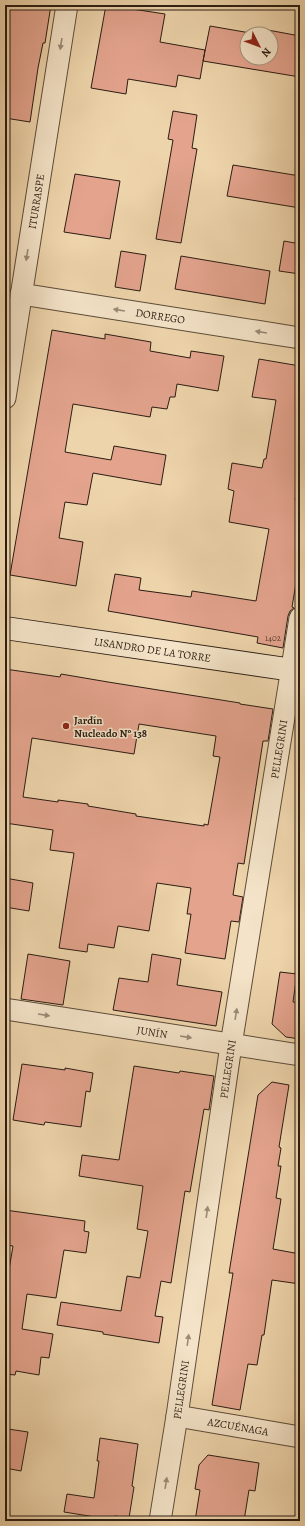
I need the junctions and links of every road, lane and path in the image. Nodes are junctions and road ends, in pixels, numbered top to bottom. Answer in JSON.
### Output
{"nodes":[{"id":1,"x":67,"y":5,"type":"edge"},
{"id":2,"x":21,"y":294,"type":"junction"},
{"id":3,"x":300,"y":338,"type":"edge"},
{"id":4,"x":5,"y":398,"type":"edge"},
{"id":5,"x":300,"y":618,"type":"edge"},
{"id":6,"x":5,"y":628,"type":"edge"},
{"id":7,"x":296,"y":671,"type":"edge"},
{"id":8,"x":5,"y":1009,"type":"edge"},
{"id":9,"x":231,"y":1044,"type":"junction"},
{"id":10,"x":300,"y":1056,"type":"edge"},
{"id":11,"x":177,"y":1416,"type":"junction"},
{"id":12,"x":300,"y":1437,"type":"edge"},
{"id":13,"x":160,"y":1521,"type":"edge"}],
"edges":[{"from":1,"to":2,"type":"street","name":"ITURRASPE","one_way":true},
{"from":3,"to":2,"type":"street","name":"DORREGO","one_way":true},
{"from":2,"to":4,"type":"street","name":"ITURRASPE"},
{"from":5,"to":7,"type":"street","name":"PELLEGRINI"},
{"from":6,"to":7,"type":"main road","name":"LISANDRO DE LA TORRE"},
{"from":9,"to":7,"type":"street","name":"PELLEGRINI","one_way":true},
{"from":8,"to":9,"type":"street","name":"JUNÍN","one_way":true},
{"from":9,"to":10,"type":"street","name":"JUNÍN"},
{"from":11,"to":9,"type":"street","name":"PELLEGRINI","one_way":true},
{"from":11,"to":12,"type":"street","name":"AZCUÉNAGA"},
{"from":13,"to":11,"type":"street","name":"PELLEGRINI","one_way":true}]}
